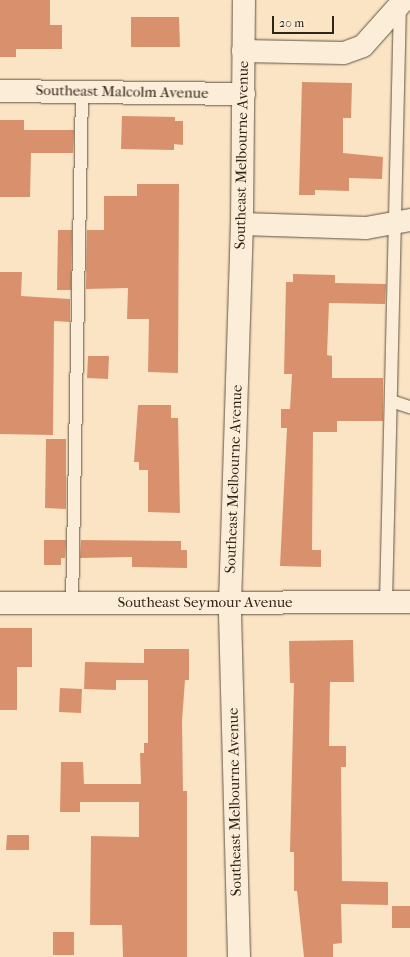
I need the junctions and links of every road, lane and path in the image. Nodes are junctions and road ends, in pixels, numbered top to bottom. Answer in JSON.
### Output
{"nodes":[{"id":1,"x":244,"y":0,"type":"edge"},
{"id":2,"x":401,"y":2,"type":"edge"},
{"id":3,"x":243,"y":51,"type":"junction"},
{"id":4,"x":0,"y":91,"type":"edge"},
{"id":5,"x":82,"y":93,"type":"junction"},
{"id":6,"x":244,"y":94,"type":"junction"},
{"id":7,"x":403,"y":222,"type":"edge"},
{"id":8,"x":242,"y":224,"type":"junction"},
{"id":9,"x":391,"y":401,"type":"junction"},
{"id":10,"x":410,"y":407,"type":"edge"},
{"id":11,"x":386,"y":602,"type":"junction"},
{"id":12,"x":410,"y":602,"type":"edge"},
{"id":13,"x":0,"y":603,"type":"edge"},
{"id":14,"x":72,"y":604,"type":"junction"},
{"id":15,"x":230,"y":604,"type":"junction"},
{"id":16,"x":239,"y":957,"type":"edge"}],
"edges":[{"from":1,"to":3,"type":"street","name":"Southeast Melbourne Avenue"},
{"from":2,"to":3,"type":"street"},
{"from":2,"to":7,"type":"lane"},
{"from":3,"to":6,"type":"street","name":"Southeast Melbourne Avenue"},
{"from":4,"to":5,"type":"street","name":"Southeast Malcolm Avenue"},
{"from":5,"to":6,"type":"street","name":"Southeast Malcolm Avenue"},
{"from":5,"to":14,"type":"lane"},
{"from":6,"to":8,"type":"street","name":"Southeast Melbourne Avenue"},
{"from":7,"to":8,"type":"street"},
{"from":7,"to":9,"type":"lane"},
{"from":8,"to":15,"type":"street","name":"Southeast Melbourne Avenue"},
{"from":9,"to":10,"type":"lane"},
{"from":9,"to":11,"type":"lane"},
{"from":11,"to":12,"type":"street","name":"Southeast Seymour Avenue"},
{"from":11,"to":15,"type":"street","name":"Southeast Seymour Avenue"},
{"from":13,"to":14,"type":"street","name":"Southeast Seymour Avenue"},
{"from":14,"to":15,"type":"street","name":"Southeast Seymour Avenue"},
{"from":15,"to":16,"type":"street","name":"Southeast Melbourne Avenue"}]}
